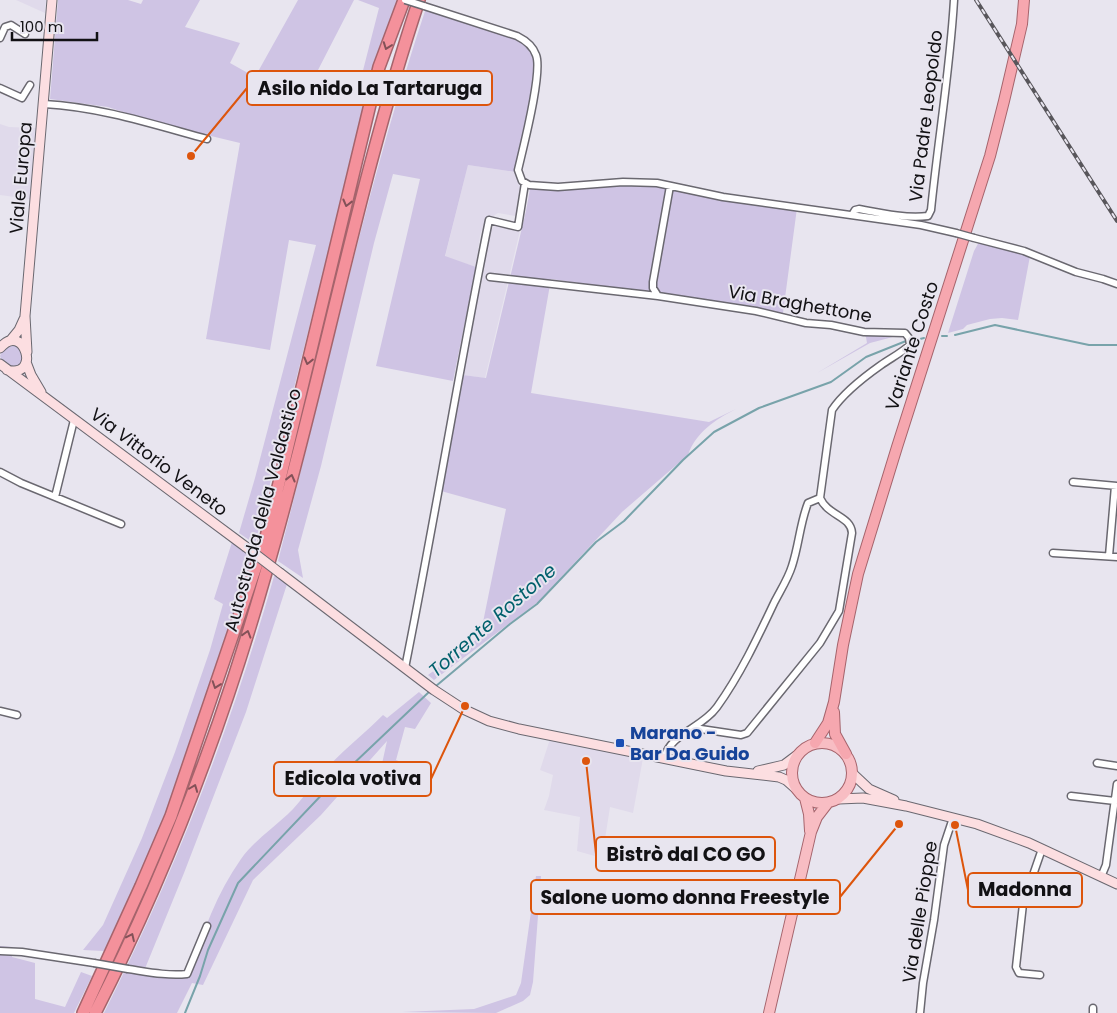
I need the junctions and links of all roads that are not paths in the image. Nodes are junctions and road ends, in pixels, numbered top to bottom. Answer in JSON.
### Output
{"nodes":[{"id":1,"x":52,"y":0,"type":"edge"},
{"id":2,"x":405,"y":0,"type":"edge"},
{"id":3,"x":954,"y":0,"type":"edge"},
{"id":4,"x":1024,"y":0,"type":"edge"},
{"id":5,"x":422,"y":3,"type":"edge"},
{"id":6,"x":25,"y":34,"type":"dead end"},
{"id":7,"x":0,"y":38,"type":"edge"},
{"id":8,"x":30,"y":85,"type":"dead end"},
{"id":9,"x":0,"y":88,"type":"edge"},
{"id":10,"x":44,"y":104,"type":"junction"},
{"id":11,"x":207,"y":139,"type":"dead end"},
{"id":12,"x":525,"y":183,"type":"junction"},
{"id":13,"x":670,"y":186,"type":"junction"},
{"id":14,"x":852,"y":215,"type":"junction"},
{"id":15,"x":490,"y":277,"type":"dead end"},
{"id":16,"x":1117,"y":284,"type":"edge"},
{"id":17,"x":658,"y":296,"type":"junction"},
{"id":18,"x":26,"y":316,"type":"junction"},
{"id":19,"x":10,"y":341,"type":"junction"},
{"id":20,"x":0,"y":348,"type":"edge"},
{"id":21,"x":27,"y":352,"type":"junction"},
{"id":22,"x":26,"y":362,"type":"junction"},
{"id":23,"x":3,"y":367,"type":"edge"},
{"id":24,"x":45,"y":398,"type":"junction"},
{"id":25,"x":74,"y":420,"type":"junction"},
{"id":26,"x":0,"y":472,"type":"edge"},
{"id":27,"x":1073,"y":482,"type":"dead end"},
{"id":28,"x":1116,"y":486,"type":"edge"},
{"id":29,"x":55,"y":497,"type":"junction"},
{"id":30,"x":820,"y":498,"type":"junction"},
{"id":31,"x":121,"y":524,"type":"dead end"},
{"id":32,"x":1053,"y":553,"type":"dead end"},
{"id":33,"x":1109,"y":556,"type":"junction"},
{"id":34,"x":1117,"y":557,"type":"edge"},
{"id":35,"x":405,"y":668,"type":"junction"},
{"id":36,"x":834,"y":702,"type":"junction"},
{"id":37,"x":0,"y":711,"type":"edge"},
{"id":38,"x":17,"y":715,"type":"dead end"},
{"id":39,"x":694,"y":728,"type":"junction"},
{"id":40,"x":815,"y":743,"type":"junction"},
{"id":41,"x":846,"y":754,"type":"junction"},
{"id":42,"x":796,"y":756,"type":"junction"},
{"id":43,"x":664,"y":758,"type":"junction"},
{"id":44,"x":1097,"y":763,"type":"dead end"},
{"id":45,"x":1117,"y":766,"type":"edge"},
{"id":46,"x":751,"y":772,"type":"junction"},
{"id":47,"x":853,"y":774,"type":"junction"},
{"id":48,"x":1117,"y":784,"type":"edge"},
{"id":49,"x":795,"y":788,"type":"junction"},
{"id":50,"x":1072,"y":796,"type":"dead end"},
{"id":51,"x":805,"y":798,"type":"junction"},
{"id":52,"x":838,"y":799,"type":"junction"},
{"id":53,"x":1115,"y":801,"type":"junction"},
{"id":54,"x":827,"y":804,"type":"junction"},
{"id":55,"x":906,"y":806,"type":"junction"},
{"id":56,"x":953,"y":818,"type":"junction"},
{"id":57,"x":811,"y":832,"type":"junction"},
{"id":58,"x":1042,"y":849,"type":"junction"},
{"id":59,"x":1101,"y":877,"type":"junction"},
{"id":60,"x":1117,"y":884,"type":"edge"},
{"id":61,"x":207,"y":926,"type":"dead end"},
{"id":62,"x":0,"y":951,"type":"edge"},
{"id":63,"x":1040,"y":975,"type":"dead end"},
{"id":64,"x":83,"y":1013,"type":"edge"},
{"id":65,"x":95,"y":1013,"type":"edge"},
{"id":66,"x":769,"y":1013,"type":"edge"},
{"id":67,"x":920,"y":1013,"type":"edge"}],
"edges":[{"from":1,"to":10,"type":"main road","name":"Viale Europa"},
{"from":2,"to":5,"type":"street","bridge":true},
{"from":2,"to":64,"type":"highway","name":"Autostrada della Valdastico","one_way":true},
{"from":3,"to":14,"type":"street","name":"Via Padre Leopoldo"},
{"from":4,"to":36,"type":"highway","name":"Variante Costo"},
{"from":5,"to":12,"type":"street"},
{"from":65,"to":5,"type":"highway","name":"Autostrada della Valdastico","one_way":true},
{"from":6,"to":7,"type":"street"},
{"from":8,"to":9,"type":"street"},
{"from":10,"to":11,"type":"street","name":"Viale Europa"},
{"from":10,"to":18,"type":"main road","name":"Viale Europa"},
{"from":12,"to":13,"type":"street","name":"Via Padre Leopoldo"},
{"from":12,"to":35,"type":"street"},
{"from":13,"to":14,"type":"street","name":"Via Padre Leopoldo"},
{"from":13,"to":17,"type":"street"},
{"from":14,"to":16,"type":"street","name":"Via Padre Leopoldo","bridge":true},
{"from":15,"to":17,"type":"street"},
{"from":17,"to":30,"type":"street","name":"Via Braghettone"},
{"from":18,"to":19,"type":"main road","name":"Viale Europa"},
{"from":18,"to":21,"type":"main road","name":"Viale Europa"},
{"from":19,"to":20,"type":"main road"},
{"from":19,"to":21,"type":"main road"},
{"from":21,"to":22,"type":"main road"},
{"from":22,"to":23,"type":"main road","name":"Via Vittorio Veneto"},
{"from":22,"to":24,"type":"main road","name":"Via Vittorio Veneto"},
{"from":23,"to":24,"type":"main road","name":"Via Vittorio Veneto"},
{"from":24,"to":25,"type":"main road","name":"Via Vittorio Veneto"},
{"from":25,"to":29,"type":"street"},
{"from":25,"to":35,"type":"main road","name":"Via Vittorio Veneto","bridge":true},
{"from":26,"to":29,"type":"street"},
{"from":27,"to":28,"type":"street"},
{"from":28,"to":33,"type":"street"},
{"from":29,"to":31,"type":"street"},
{"from":30,"to":39,"type":"street"},
{"from":30,"to":39,"type":"street"},
{"from":32,"to":33,"type":"street"},
{"from":33,"to":34,"type":"street"},
{"from":35,"to":43,"type":"main road","name":"Via Vittorio Veneto"},
{"from":36,"to":40,"type":"highway"},
{"from":36,"to":41,"type":"highway"},
{"from":37,"to":38,"type":"street"},
{"from":39,"to":43,"type":"street"},
{"from":40,"to":41,"type":"main road"},
{"from":40,"to":42,"type":"main road"},
{"from":41,"to":47,"type":"main road"},
{"from":42,"to":46,"type":"main road"},
{"from":42,"to":49,"type":"main road"},
{"from":43,"to":46,"type":"main road","name":"Via Vittorio Veneto"},
{"from":44,"to":45,"type":"street"},
{"from":46,"to":49,"type":"main road"},
{"from":47,"to":52,"type":"main road"},
{"from":47,"to":55,"type":"main road"},
{"from":48,"to":53,"type":"street"},
{"from":49,"to":51,"type":"main road"},
{"from":50,"to":53,"type":"street"},
{"from":51,"to":54,"type":"main road"},
{"from":51,"to":57,"type":"main road"},
{"from":52,"to":54,"type":"main road"},
{"from":52,"to":55,"type":"main road"},
{"from":53,"to":59,"type":"street"},
{"from":54,"to":57,"type":"main road"},
{"from":55,"to":56,"type":"main road"},
{"from":56,"to":58,"type":"main road"},
{"from":56,"to":67,"type":"street","name":"Via delle Pioppe"},
{"from":57,"to":66,"type":"main road"},
{"from":58,"to":59,"type":"main road"},
{"from":58,"to":63,"type":"street"},
{"from":59,"to":60,"type":"main road"},
{"from":61,"to":62,"type":"street","bridge":true}]}
